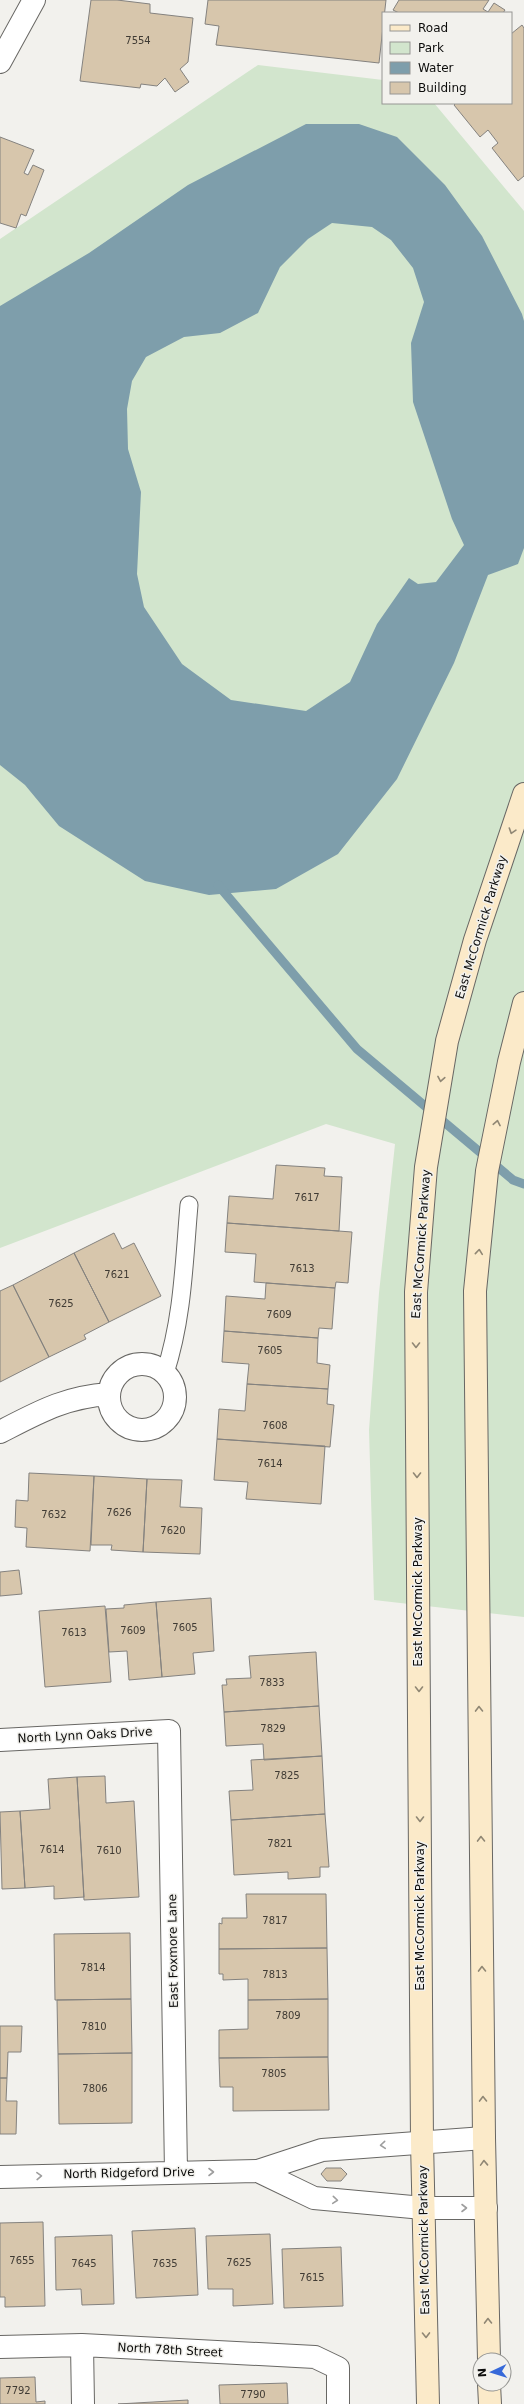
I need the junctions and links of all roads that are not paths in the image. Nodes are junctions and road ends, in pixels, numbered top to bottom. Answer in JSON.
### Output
{"nodes":[{"id":1,"x":34,"y":0,"type":"edge"},
{"id":2,"x":0,"y":62,"type":"edge"},
{"id":3,"x":524,"y":794,"type":"edge"},
{"id":4,"x":524,"y":1003,"type":"edge"},
{"id":5,"x":189,"y":1205,"type":"dead end"},
{"id":6,"x":165,"y":1373,"type":"junction"},
{"id":7,"x":109,"y":1394,"type":"junction"},
{"id":8,"x":0,"y":1432,"type":"edge"},
{"id":9,"x":169,"y":1731,"type":"joint"},
{"id":10,"x":0,"y":1740,"type":"edge"},
{"id":11,"x":484,"y":2138,"type":"junction"},
{"id":12,"x":422,"y":2142,"type":"junction"},
{"id":13,"x":258,"y":2171,"type":"junction"},
{"id":14,"x":176,"y":2172,"type":"junction"},
{"id":15,"x":0,"y":2176,"type":"edge"},
{"id":16,"x":424,"y":2208,"type":"junction"},
{"id":17,"x":486,"y":2208,"type":"junction"},
{"id":18,"x":82,"y":2345,"type":"junction"},
{"id":19,"x":0,"y":2347,"type":"edge"},
{"id":20,"x":489,"y":2352,"type":"edge"},
{"id":21,"x":489,"y":2392,"type":"edge"},
{"id":22,"x":83,"y":2404,"type":"edge"},
{"id":23,"x":338,"y":2404,"type":"edge"},
{"id":24,"x":428,"y":2404,"type":"edge"},
{"id":25,"x":490,"y":2404,"type":"edge"}],
"edges":[{"from":1,"to":2,"type":"street"},
{"from":3,"to":12,"type":"main road","name":"East McCormick Parkway","one_way":true},
{"from":11,"to":4,"type":"main road","one_way":true},
{"from":5,"to":6,"type":"lane"},
{"from":6,"to":7,"type":"street"},
{"from":6,"to":7,"type":"street"},
{"from":7,"to":8,"type":"street"},
{"from":9,"to":10,"type":"street","name":"North Lynn Oaks Drive"},
{"from":9,"to":14,"type":"street","name":"East Foxmore Lane"},
{"from":11,"to":12,"type":"street","name":"North Ridgeford Drive"},
{"from":17,"to":11,"type":"main road","one_way":true},
{"from":12,"to":13,"type":"street","name":"North Ridgeford Drive","one_way":true},
{"from":12,"to":16,"type":"main road","name":"East McCormick Parkway"},
{"from":14,"to":13,"type":"street","name":"North Ridgeford Drive","one_way":true},
{"from":13,"to":16,"type":"street","name":"North Ridgeford Drive","one_way":true},
{"from":15,"to":14,"type":"street","name":"North Ridgeford Drive","one_way":true},
{"from":16,"to":17,"type":"street","name":"North Ridgeford Drive","one_way":true},
{"from":16,"to":24,"type":"main road","name":"East McCormick Parkway","one_way":true},
{"from":20,"to":17,"type":"main road","one_way":true},
{"from":18,"to":19,"type":"street","name":"North 78th Street"},
{"from":18,"to":22,"type":"street"},
{"from":18,"to":23,"type":"street","name":"North 78th Street"},
{"from":21,"to":25,"type":"main road"}]}
